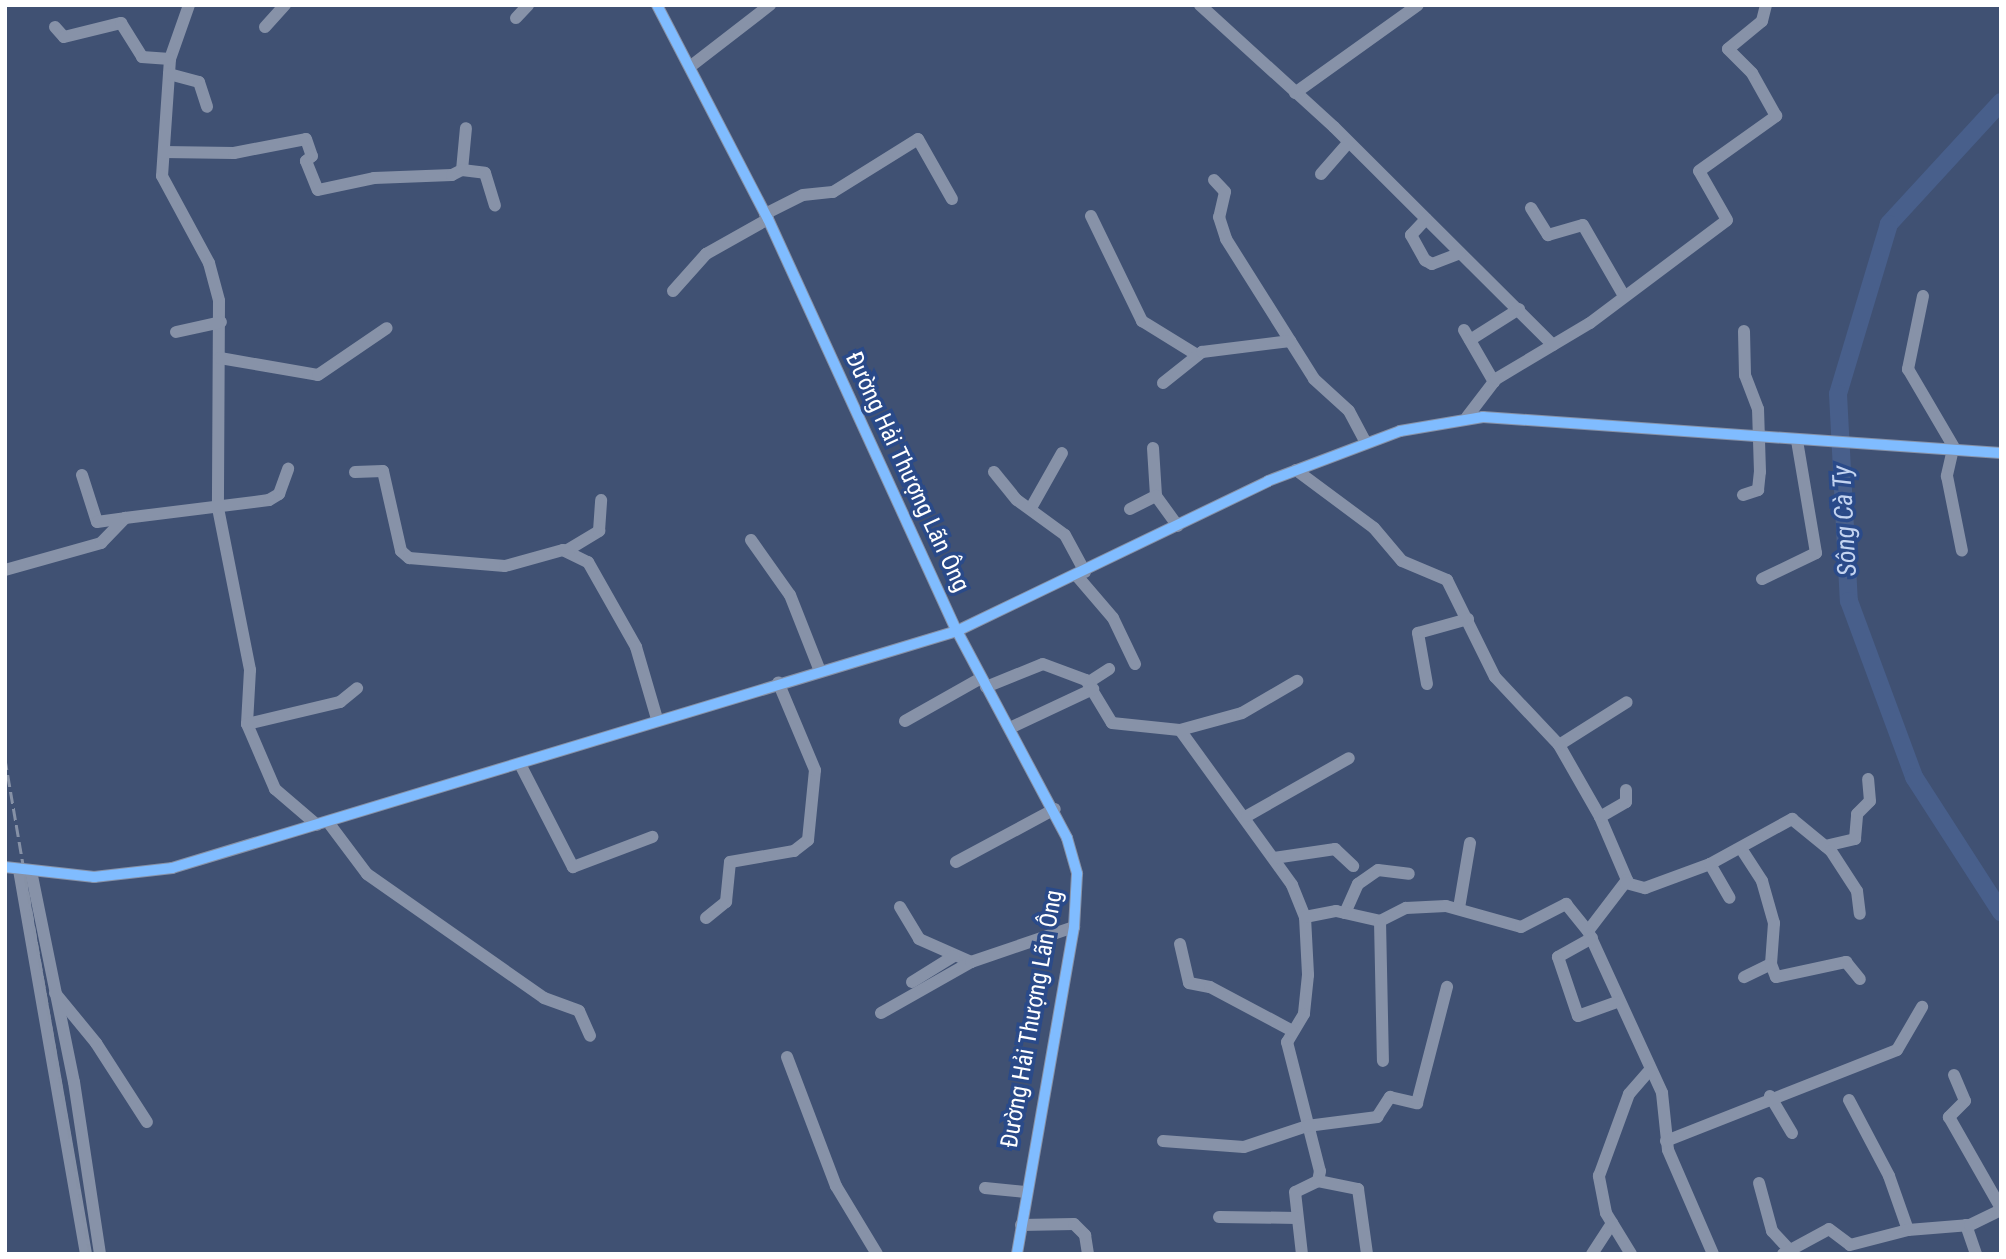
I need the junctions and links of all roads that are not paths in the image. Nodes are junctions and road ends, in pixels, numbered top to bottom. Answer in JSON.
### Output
{"nodes":[{"id":1,"x":190,"y":5,"type":"edge"},
{"id":2,"x":285,"y":5,"type":"edge"},
{"id":3,"x":528,"y":5,"type":"edge"},
{"id":4,"x":657,"y":5,"type":"edge"},
{"id":5,"x":770,"y":5,"type":"edge"},
{"id":6,"x":1200,"y":5,"type":"edge"},
{"id":7,"x":1766,"y":5,"type":"edge"},
{"id":8,"x":1413,"y":8,"type":"edge"},
{"id":9,"x":516,"y":18,"type":"dead end"},
{"id":10,"x":55,"y":27,"type":"dead end"},
{"id":11,"x":265,"y":27,"type":"dead end"},
{"id":12,"x":170,"y":60,"type":"junction"},
{"id":13,"x":691,"y":66,"type":"junction"},
{"id":14,"x":169,"y":74,"type":"junction"},
{"id":15,"x":1295,"y":93,"type":"junction"},
{"id":16,"x":207,"y":107,"type":"dead end"},
{"id":17,"x":466,"y":128,"type":"dead end"},
{"id":18,"x":1347,"y":144,"type":"junction"},
{"id":19,"x":164,"y":152,"type":"junction"},
{"id":20,"x":462,"y":170,"type":"junction"},
{"id":21,"x":1321,"y":173,"type":"dead end"},
{"id":22,"x":1214,"y":180,"type":"dead end"},
{"id":23,"x":952,"y":198,"type":"dead end"},
{"id":24,"x":495,"y":205,"type":"dead end"},
{"id":25,"x":1531,"y":208,"type":"dead end"},
{"id":26,"x":1091,"y":216,"type":"dead end"},
{"id":27,"x":766,"y":217,"type":"junction"},
{"id":28,"x":1426,"y":219,"type":"junction"},
{"id":29,"x":1460,"y":253,"type":"junction"},
{"id":30,"x":673,"y":291,"type":"dead end"},
{"id":31,"x":1624,"y":296,"type":"junction"},
{"id":32,"x":1923,"y":296,"type":"dead end"},
{"id":33,"x":1518,"y":309,"type":"junction"},
{"id":34,"x":221,"y":322,"type":"junction"},
{"id":35,"x":387,"y":327,"type":"dead end"},
{"id":36,"x":1744,"y":331,"type":"dead end"},
{"id":37,"x":176,"y":332,"type":"dead end"},
{"id":38,"x":1290,"y":341,"type":"junction"},
{"id":39,"x":1553,"y":345,"type":"junction"},
{"id":40,"x":1197,"y":355,"type":"junction"},
{"id":41,"x":220,"y":358,"type":"junction"},
{"id":42,"x":1494,"y":382,"type":"junction"},
{"id":43,"x":1163,"y":383,"type":"dead end"},
{"id":44,"x":1467,"y":417,"type":"junction"},
{"id":45,"x":1760,"y":438,"type":"junction"},
{"id":46,"x":1801,"y":441,"type":"junction"},
{"id":47,"x":1366,"y":443,"type":"junction"},
{"id":48,"x":1153,"y":448,"type":"dead end"},
{"id":49,"x":1954,"y":449,"type":"junction"},
{"id":50,"x":1062,"y":453,"type":"dead end"},
{"id":51,"x":2001,"y":453,"type":"edge"},
{"id":52,"x":288,"y":469,"type":"dead end"},
{"id":53,"x":1296,"y":470,"type":"junction"},
{"id":54,"x":355,"y":472,"type":"dead end"},
{"id":55,"x":995,"y":472,"type":"dead end"},
{"id":56,"x":82,"y":475,"type":"dead end"},
{"id":57,"x":1742,"y":495,"type":"dead end"},
{"id":58,"x":1156,"y":496,"type":"junction"},
{"id":59,"x":601,"y":500,"type":"dead end"},
{"id":60,"x":218,"y":508,"type":"junction"},
{"id":61,"x":1031,"y":508,"type":"junction"},
{"id":62,"x":1130,"y":509,"type":"dead end"},
{"id":63,"x":125,"y":518,"type":"junction"},
{"id":64,"x":1178,"y":526,"type":"junction"},
{"id":65,"x":751,"y":540,"type":"dead end"},
{"id":66,"x":566,"y":551,"type":"junction"},
{"id":67,"x":1962,"y":551,"type":"dead end"},
{"id":68,"x":5,"y":570,"type":"edge"},
{"id":69,"x":1081,"y":574,"type":"junction"},
{"id":70,"x":1762,"y":579,"type":"dead end"},
{"id":71,"x":1468,"y":619,"type":"junction"},
{"id":72,"x":957,"y":631,"type":"junction"},
{"id":73,"x":1135,"y":664,"type":"dead end"},
{"id":74,"x":1109,"y":669,"type":"dead end"},
{"id":75,"x":820,"y":671,"type":"junction"},
{"id":76,"x":1297,"y":681,"type":"dead end"},
{"id":77,"x":778,"y":682,"type":"junction"},
{"id":78,"x":984,"y":682,"type":"junction"},
{"id":79,"x":1427,"y":684,"type":"dead end"},
{"id":80,"x":1091,"y":686,"type":"junction"},
{"id":81,"x":357,"y":688,"type":"dead end"},
{"id":82,"x":1627,"y":702,"type":"dead end"},
{"id":83,"x":657,"y":719,"type":"junction"},
{"id":84,"x":905,"y":721,"type":"dead end"},
{"id":85,"x":247,"y":724,"type":"junction"},
{"id":86,"x":1010,"y":728,"type":"junction"},
{"id":87,"x":1181,"y":730,"type":"junction"},
{"id":88,"x":1559,"y":745,"type":"junction"},
{"id":89,"x":1349,"y":758,"type":"dead end"},
{"id":90,"x":520,"y":764,"type":"junction"},
{"id":91,"x":1868,"y":779,"type":"dead end"},
{"id":92,"x":1626,"y":790,"type":"dead end"},
{"id":93,"x":1055,"y":809,"type":"junction"},
{"id":94,"x":1247,"y":816,"type":"junction"},
{"id":95,"x":1600,"y":817,"type":"junction"},
{"id":96,"x":323,"y":823,"type":"junction"},
{"id":97,"x":652,"y":837,"type":"dead end"},
{"id":98,"x":1471,"y":843,"type":"dead end"},
{"id":99,"x":1825,"y":846,"type":"junction"},
{"id":100,"x":1742,"y":850,"type":"junction"},
{"id":101,"x":1274,"y":858,"type":"junction"},
{"id":102,"x":956,"y":863,"type":"dead end"},
{"id":103,"x":1710,"y":864,"type":"junction"},
{"id":104,"x":1353,"y":866,"type":"dead end"},
{"id":105,"x":5,"y":867,"type":"edge"},
{"id":106,"x":25,"y":871,"type":"junction"},
{"id":107,"x":1409,"y":874,"type":"dead end"},
{"id":108,"x":1626,"y":883,"type":"junction"},
{"id":109,"x":1730,"y":898,"type":"dead end"},
{"id":110,"x":900,"y":907,"type":"dead end"},
{"id":111,"x":1460,"y":908,"type":"junction"},
{"id":112,"x":1345,"y":913,"type":"junction"},
{"id":113,"x":1860,"y":914,"type":"dead end"},
{"id":114,"x":1305,"y":917,"type":"junction"},
{"id":115,"x":706,"y":918,"type":"dead end"},
{"id":116,"x":1380,"y":921,"type":"junction"},
{"id":117,"x":1074,"y":927,"type":"junction"},
{"id":118,"x":1590,"y":934,"type":"junction"},
{"id":119,"x":1180,"y":944,"type":"dead end"},
{"id":120,"x":954,"y":956,"type":"junction"},
{"id":121,"x":971,"y":962,"type":"junction"},
{"id":122,"x":1771,"y":964,"type":"junction"},
{"id":123,"x":1744,"y":977,"type":"dead end"},
{"id":124,"x":1860,"y":979,"type":"dead end"},
{"id":125,"x":912,"y":982,"type":"dead end"},
{"id":126,"x":1447,"y":987,"type":"dead end"},
{"id":127,"x":52,"y":990,"type":"junction"},
{"id":128,"x":1617,"y":1002,"type":"junction"},
{"id":129,"x":1922,"y":1007,"type":"dead end"},
{"id":130,"x":881,"y":1013,"type":"dead end"},
{"id":131,"x":1291,"y":1030,"type":"junction"},
{"id":132,"x":590,"y":1036,"type":"dead end"},
{"id":133,"x":787,"y":1057,"type":"dead end"},
{"id":134,"x":1383,"y":1060,"type":"dead end"},
{"id":135,"x":1651,"y":1069,"type":"junction"},
{"id":136,"x":1954,"y":1075,"type":"dead end"},
{"id":137,"x":1770,"y":1096,"type":"junction"},
{"id":138,"x":1849,"y":1100,"type":"dead end"},
{"id":139,"x":147,"y":1122,"type":"dead end"},
{"id":140,"x":1307,"y":1126,"type":"junction"},
{"id":141,"x":1792,"y":1133,"type":"dead end"},
{"id":142,"x":1163,"y":1141,"type":"dead end"},
{"id":143,"x":1666,"y":1141,"type":"junction"},
{"id":144,"x":1318,"y":1181,"type":"junction"},
{"id":145,"x":1759,"y":1183,"type":"dead end"},
{"id":146,"x":985,"y":1188,"type":"dead end"},
{"id":147,"x":1025,"y":1192,"type":"junction"},
{"id":148,"x":2001,"y":1209,"type":"edge"},
{"id":149,"x":1219,"y":1217,"type":"dead end"},
{"id":150,"x":1297,"y":1218,"type":"junction"},
{"id":151,"x":1612,"y":1223,"type":"junction"},
{"id":152,"x":1021,"y":1225,"type":"junction"},
{"id":153,"x":1966,"y":1225,"type":"junction"},
{"id":154,"x":1908,"y":1230,"type":"junction"},
{"id":155,"x":1847,"y":1249,"type":"edge"},
{"id":156,"x":1786,"y":1251,"type":"edge"},
{"id":157,"x":86,"y":1254,"type":"edge"},
{"id":158,"x":100,"y":1254,"type":"edge"},
{"id":159,"x":877,"y":1254,"type":"edge"},
{"id":160,"x":1017,"y":1254,"type":"edge"},
{"id":161,"x":1088,"y":1254,"type":"edge"},
{"id":162,"x":1301,"y":1254,"type":"edge"},
{"id":163,"x":1367,"y":1254,"type":"edge"},
{"id":164,"x":1592,"y":1254,"type":"edge"},
{"id":165,"x":1631,"y":1254,"type":"edge"},
{"id":166,"x":1713,"y":1254,"type":"edge"},
{"id":167,"x":1976,"y":1254,"type":"edge"}],
"edges":[{"from":1,"to":12,"type":"street"},
{"from":2,"to":11,"type":"street"},
{"from":3,"to":9,"type":"street"},
{"from":4,"to":13,"type":"street","name":"Đường Hải Thượng Lãn Ông"},
{"from":5,"to":13,"type":"street"},
{"from":6,"to":15,"type":"street"},
{"from":7,"to":31,"type":"street"},
{"from":8,"to":15,"type":"street"},
{"from":10,"to":12,"type":"street"},
{"from":12,"to":14,"type":"street"},
{"from":13,"to":27,"type":"street","name":"Đường Hải Thượng Lãn Ông"},
{"from":14,"to":16,"type":"street"},
{"from":14,"to":19,"type":"street"},
{"from":15,"to":18,"type":"street"},
{"from":17,"to":20,"type":"street"},
{"from":18,"to":21,"type":"street"},
{"from":18,"to":28,"type":"street"},
{"from":19,"to":20,"type":"street"},
{"from":19,"to":34,"type":"street"},
{"from":20,"to":24,"type":"street"},
{"from":22,"to":38,"type":"street"},
{"from":23,"to":27,"type":"street"},
{"from":25,"to":31,"type":"street"},
{"from":26,"to":40,"type":"street"},
{"from":27,"to":30,"type":"street"},
{"from":27,"to":72,"type":"street","name":"Đường Hải Thượng Lãn Ông"},
{"from":28,"to":29,"type":"street"},
{"from":28,"to":29,"type":"street"},
{"from":29,"to":33,"type":"street"},
{"from":31,"to":39,"type":"street"},
{"from":32,"to":49,"type":"street"},
{"from":33,"to":39,"type":"street"},
{"from":33,"to":42,"type":"street"},
{"from":34,"to":37,"type":"street"},
{"from":34,"to":41,"type":"street"},
{"from":35,"to":41,"type":"street"},
{"from":36,"to":45,"type":"street"},
{"from":38,"to":40,"type":"street"},
{"from":38,"to":47,"type":"street"},
{"from":39,"to":42,"type":"street"},
{"from":40,"to":43,"type":"street"},
{"from":41,"to":60,"type":"street"},
{"from":42,"to":44,"type":"street"},
{"from":44,"to":45,"type":"street"},
{"from":44,"to":47,"type":"street"},
{"from":45,"to":46,"type":"street"},
{"from":45,"to":57,"type":"street"},
{"from":46,"to":49,"type":"street"},
{"from":46,"to":70,"type":"street"},
{"from":47,"to":53,"type":"street"},
{"from":48,"to":58,"type":"street"},
{"from":49,"to":51,"type":"street"},
{"from":49,"to":67,"type":"street"},
{"from":50,"to":61,"type":"street"},
{"from":52,"to":60,"type":"street"},
{"from":53,"to":64,"type":"street"},
{"from":53,"to":71,"type":"street"},
{"from":54,"to":66,"type":"street"},
{"from":55,"to":61,"type":"street"},
{"from":56,"to":63,"type":"street"},
{"from":58,"to":62,"type":"street"},
{"from":58,"to":64,"type":"street"},
{"from":59,"to":66,"type":"street"},
{"from":60,"to":63,"type":"street"},
{"from":60,"to":85,"type":"street"},
{"from":61,"to":69,"type":"street"},
{"from":63,"to":68,"type":"street"},
{"from":64,"to":69,"type":"street"},
{"from":65,"to":75,"type":"street"},
{"from":66,"to":83,"type":"street"},
{"from":69,"to":72,"type":"street"},
{"from":69,"to":73,"type":"street"},
{"from":71,"to":79,"type":"street"},
{"from":71,"to":88,"type":"street"},
{"from":72,"to":75,"type":"street"},
{"from":72,"to":78,"type":"street","name":"Đường Hải Thượng Lãn Ông"},
{"from":74,"to":80,"type":"street"},
{"from":75,"to":77,"type":"street"},
{"from":76,"to":87,"type":"street"},
{"from":77,"to":83,"type":"street"},
{"from":77,"to":115,"type":"street"},
{"from":78,"to":80,"type":"street"},
{"from":78,"to":84,"type":"street"},
{"from":78,"to":86,"type":"street","name":"Đường Hải Thượng Lãn Ông"},
{"from":80,"to":86,"type":"street"},
{"from":80,"to":87,"type":"street"},
{"from":81,"to":85,"type":"street"},
{"from":82,"to":88,"type":"street"},
{"from":83,"to":90,"type":"street"},
{"from":85,"to":96,"type":"street"},
{"from":86,"to":93,"type":"street","name":"Đường Hải Thượng Lãn Ông"},
{"from":87,"to":94,"type":"street"},
{"from":88,"to":95,"type":"street"},
{"from":89,"to":94,"type":"street"},
{"from":90,"to":96,"type":"street"},
{"from":90,"to":97,"type":"street"},
{"from":91,"to":99,"type":"street"},
{"from":92,"to":95,"type":"street"},
{"from":93,"to":102,"type":"street"},
{"from":93,"to":117,"type":"street","name":"Đường Hải Thượng Lãn Ông"},
{"from":94,"to":101,"type":"street"},
{"from":95,"to":108,"type":"street"},
{"from":96,"to":106,"type":"street"},
{"from":96,"to":132,"type":"street"},
{"from":98,"to":111,"type":"street"},
{"from":99,"to":100,"type":"street"},
{"from":99,"to":113,"type":"street"},
{"from":100,"to":103,"type":"street"},
{"from":100,"to":122,"type":"street"},
{"from":101,"to":104,"type":"street"},
{"from":101,"to":114,"type":"street"},
{"from":103,"to":108,"type":"street"},
{"from":103,"to":109,"type":"street"},
{"from":105,"to":106,"type":"street"},
{"from":106,"to":127,"type":"street"},
{"from":106,"to":157,"type":"street"},
{"from":107,"to":112,"type":"street"},
{"from":108,"to":118,"type":"street"},
{"from":110,"to":120,"type":"street"},
{"from":111,"to":116,"type":"street"},
{"from":111,"to":118,"type":"street"},
{"from":112,"to":114,"type":"street"},
{"from":112,"to":116,"type":"street"},
{"from":114,"to":131,"type":"street"},
{"from":116,"to":134,"type":"street"},
{"from":117,"to":121,"type":"street"},
{"from":117,"to":147,"type":"street","name":"Đường Hải Thượng Lãn Ông"},
{"from":118,"to":128,"type":"street"},
{"from":118,"to":128,"type":"street"},
{"from":119,"to":131,"type":"street"},
{"from":120,"to":121,"type":"street"},
{"from":120,"to":125,"type":"street"},
{"from":121,"to":130,"type":"street"},
{"from":122,"to":123,"type":"street"},
{"from":122,"to":124,"type":"street"},
{"from":126,"to":140,"type":"street"},
{"from":127,"to":139,"type":"street"},
{"from":127,"to":158,"type":"street"},
{"from":128,"to":135,"type":"street"},
{"from":129,"to":137,"type":"street"},
{"from":131,"to":140,"type":"street"},
{"from":133,"to":159,"type":"street"},
{"from":135,"to":143,"type":"street"},
{"from":135,"to":151,"type":"street"},
{"from":136,"to":148,"type":"street"},
{"from":137,"to":141,"type":"street"},
{"from":137,"to":143,"type":"street"},
{"from":138,"to":154,"type":"street"},
{"from":140,"to":142,"type":"street"},
{"from":140,"to":144,"type":"street"},
{"from":143,"to":166,"type":"street"},
{"from":144,"to":150,"type":"street"},
{"from":144,"to":163,"type":"street"},
{"from":145,"to":156,"type":"street"},
{"from":146,"to":147,"type":"street"},
{"from":147,"to":152,"type":"street","name":"Đường Hải Thượng Lãn Ông"},
{"from":148,"to":153,"type":"street"},
{"from":149,"to":150,"type":"street"},
{"from":150,"to":162,"type":"street"},
{"from":151,"to":164,"type":"street"},
{"from":151,"to":165,"type":"street"},
{"from":152,"to":160,"type":"street","name":"Đường Hải Thượng Lãn Ông"},
{"from":152,"to":161,"type":"street"},
{"from":153,"to":154,"type":"street"},
{"from":153,"to":167,"type":"street"},
{"from":154,"to":155,"type":"street"},
{"from":155,"to":156,"type":"street"}]}
